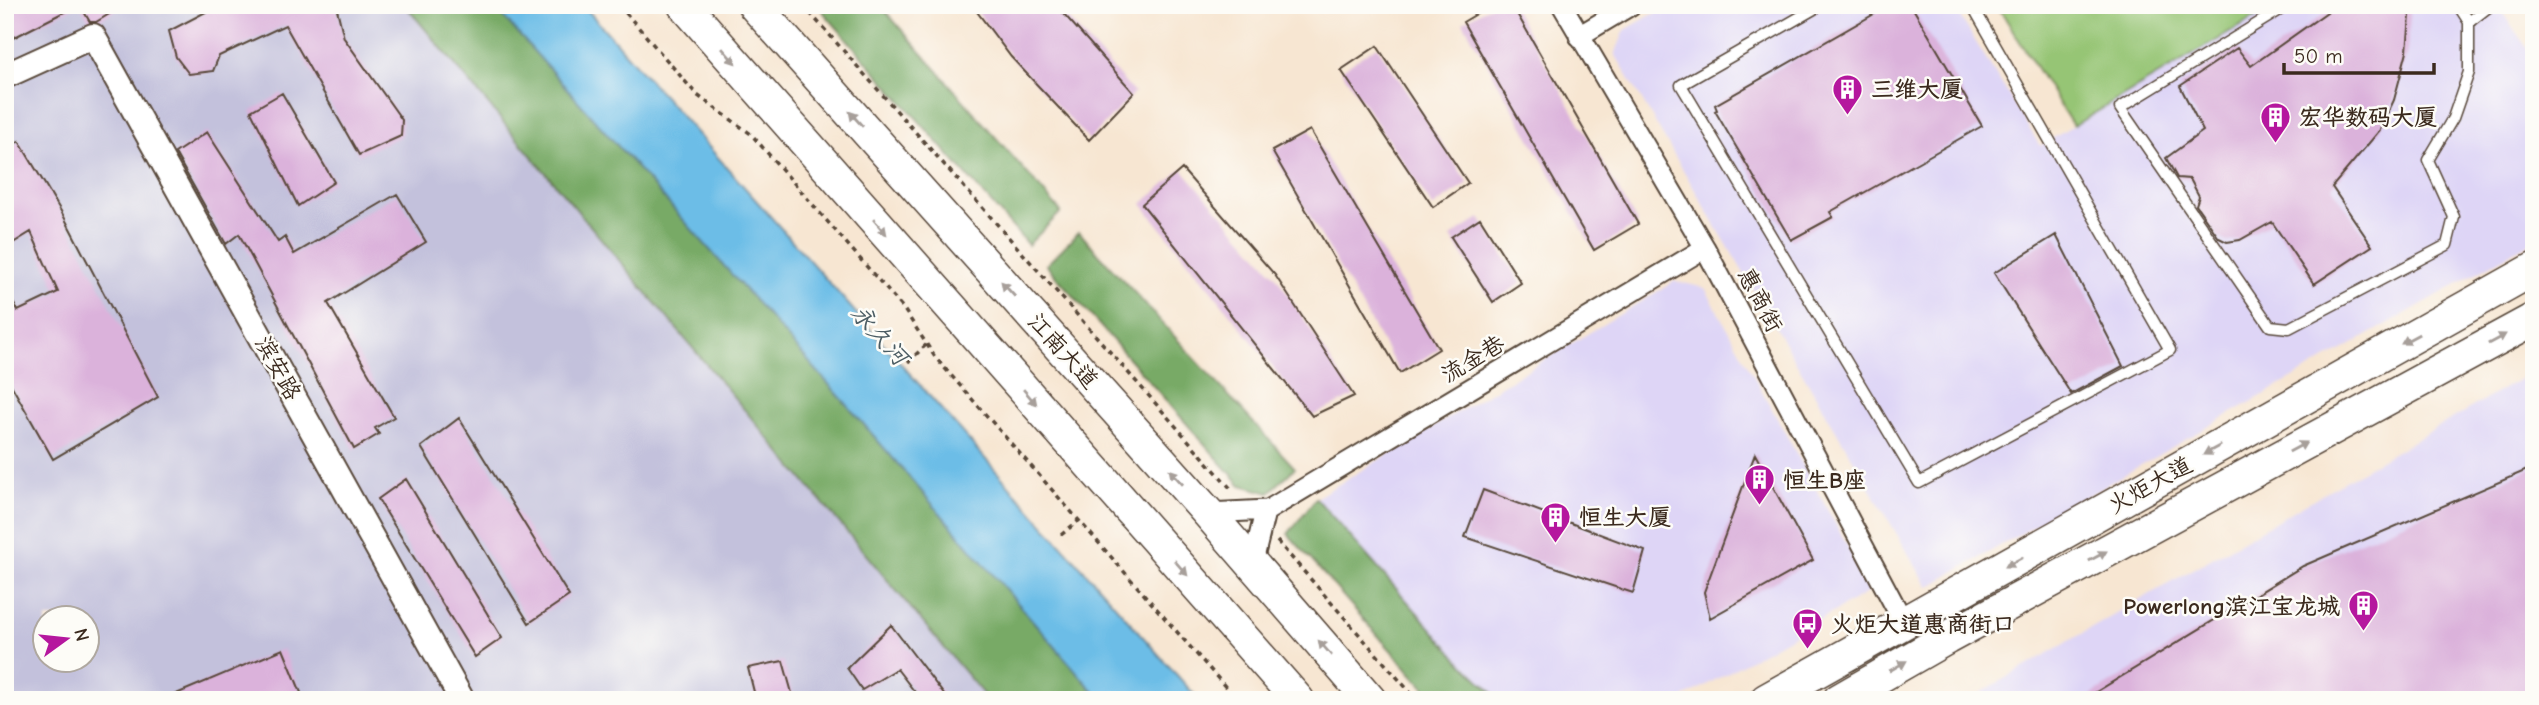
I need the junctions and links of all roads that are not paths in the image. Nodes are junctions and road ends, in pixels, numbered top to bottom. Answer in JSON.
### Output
{"nodes":[{"id":1,"x":684,"y":5,"type":"edge"},
{"id":2,"x":754,"y":5,"type":"edge"},
{"id":3,"x":1562,"y":5,"type":"edge"},
{"id":4,"x":1631,"y":5,"type":"edge"},
{"id":5,"x":1821,"y":5,"type":"edge"},
{"id":6,"x":1972,"y":5,"type":"edge"},
{"id":7,"x":2288,"y":5,"type":"edge"},
{"id":8,"x":2458,"y":5,"type":"edge"},
{"id":9,"x":2491,"y":5,"type":"edge"},
{"id":10,"x":2469,"y":22,"type":"junction"},
{"id":11,"x":1579,"y":36,"type":"junction"},
{"id":12,"x":5,"y":76,"type":"edge"},
{"id":13,"x":1705,"y":248,"type":"junction"},
{"id":14,"x":2534,"y":269,"type":"edge"},
{"id":15,"x":2534,"y":319,"type":"edge"},
{"id":16,"x":1208,"y":513,"type":"junction"},
{"id":17,"x":1260,"y":516,"type":"junction"},
{"id":18,"x":1252,"y":566,"type":"junction"},
{"id":19,"x":1905,"y":623,"type":"junction"},
{"id":20,"x":462,"y":700,"type":"edge"},
{"id":21,"x":1298,"y":700,"type":"edge"},
{"id":22,"x":1370,"y":700,"type":"edge"},
{"id":23,"x":1766,"y":700,"type":"edge"},
{"id":24,"x":1839,"y":700,"type":"edge"}],
"edges":[{"from":1,"to":21,"type":"main road","one_way":true},
{"from":16,"to":2,"type":"main road","name":"江南大道","one_way":true},
{"from":3,"to":11,"type":"street","name":"惠商街"},
{"from":4,"to":11,"type":"street"},
{"from":5,"to":6,"type":"lane"},
{"from":7,"to":10,"type":"lane"},
{"from":8,"to":10,"type":"lane"},
{"from":9,"to":10,"type":"lane"},
{"from":11,"to":13,"type":"street","name":"惠商街"},
{"from":12,"to":20,"type":"street","name":"滨安路"},
{"from":13,"to":17,"type":"street","name":"流金巷"},
{"from":13,"to":19,"type":"street","name":"惠商街"},
{"from":14,"to":19,"type":"main road","name":"火炬大道","one_way":true},
{"from":24,"to":15,"type":"main road","name":"火炬大道","one_way":true},
{"from":16,"to":17,"type":"street","name":"流金巷"},
{"from":16,"to":18,"type":"main road","name":"江南大道"},
{"from":17,"to":18,"type":"street"},
{"from":22,"to":18,"type":"main road","name":"江南大道","one_way":true},
{"from":19,"to":23,"type":"main road","name":"火炬大道"}]}
